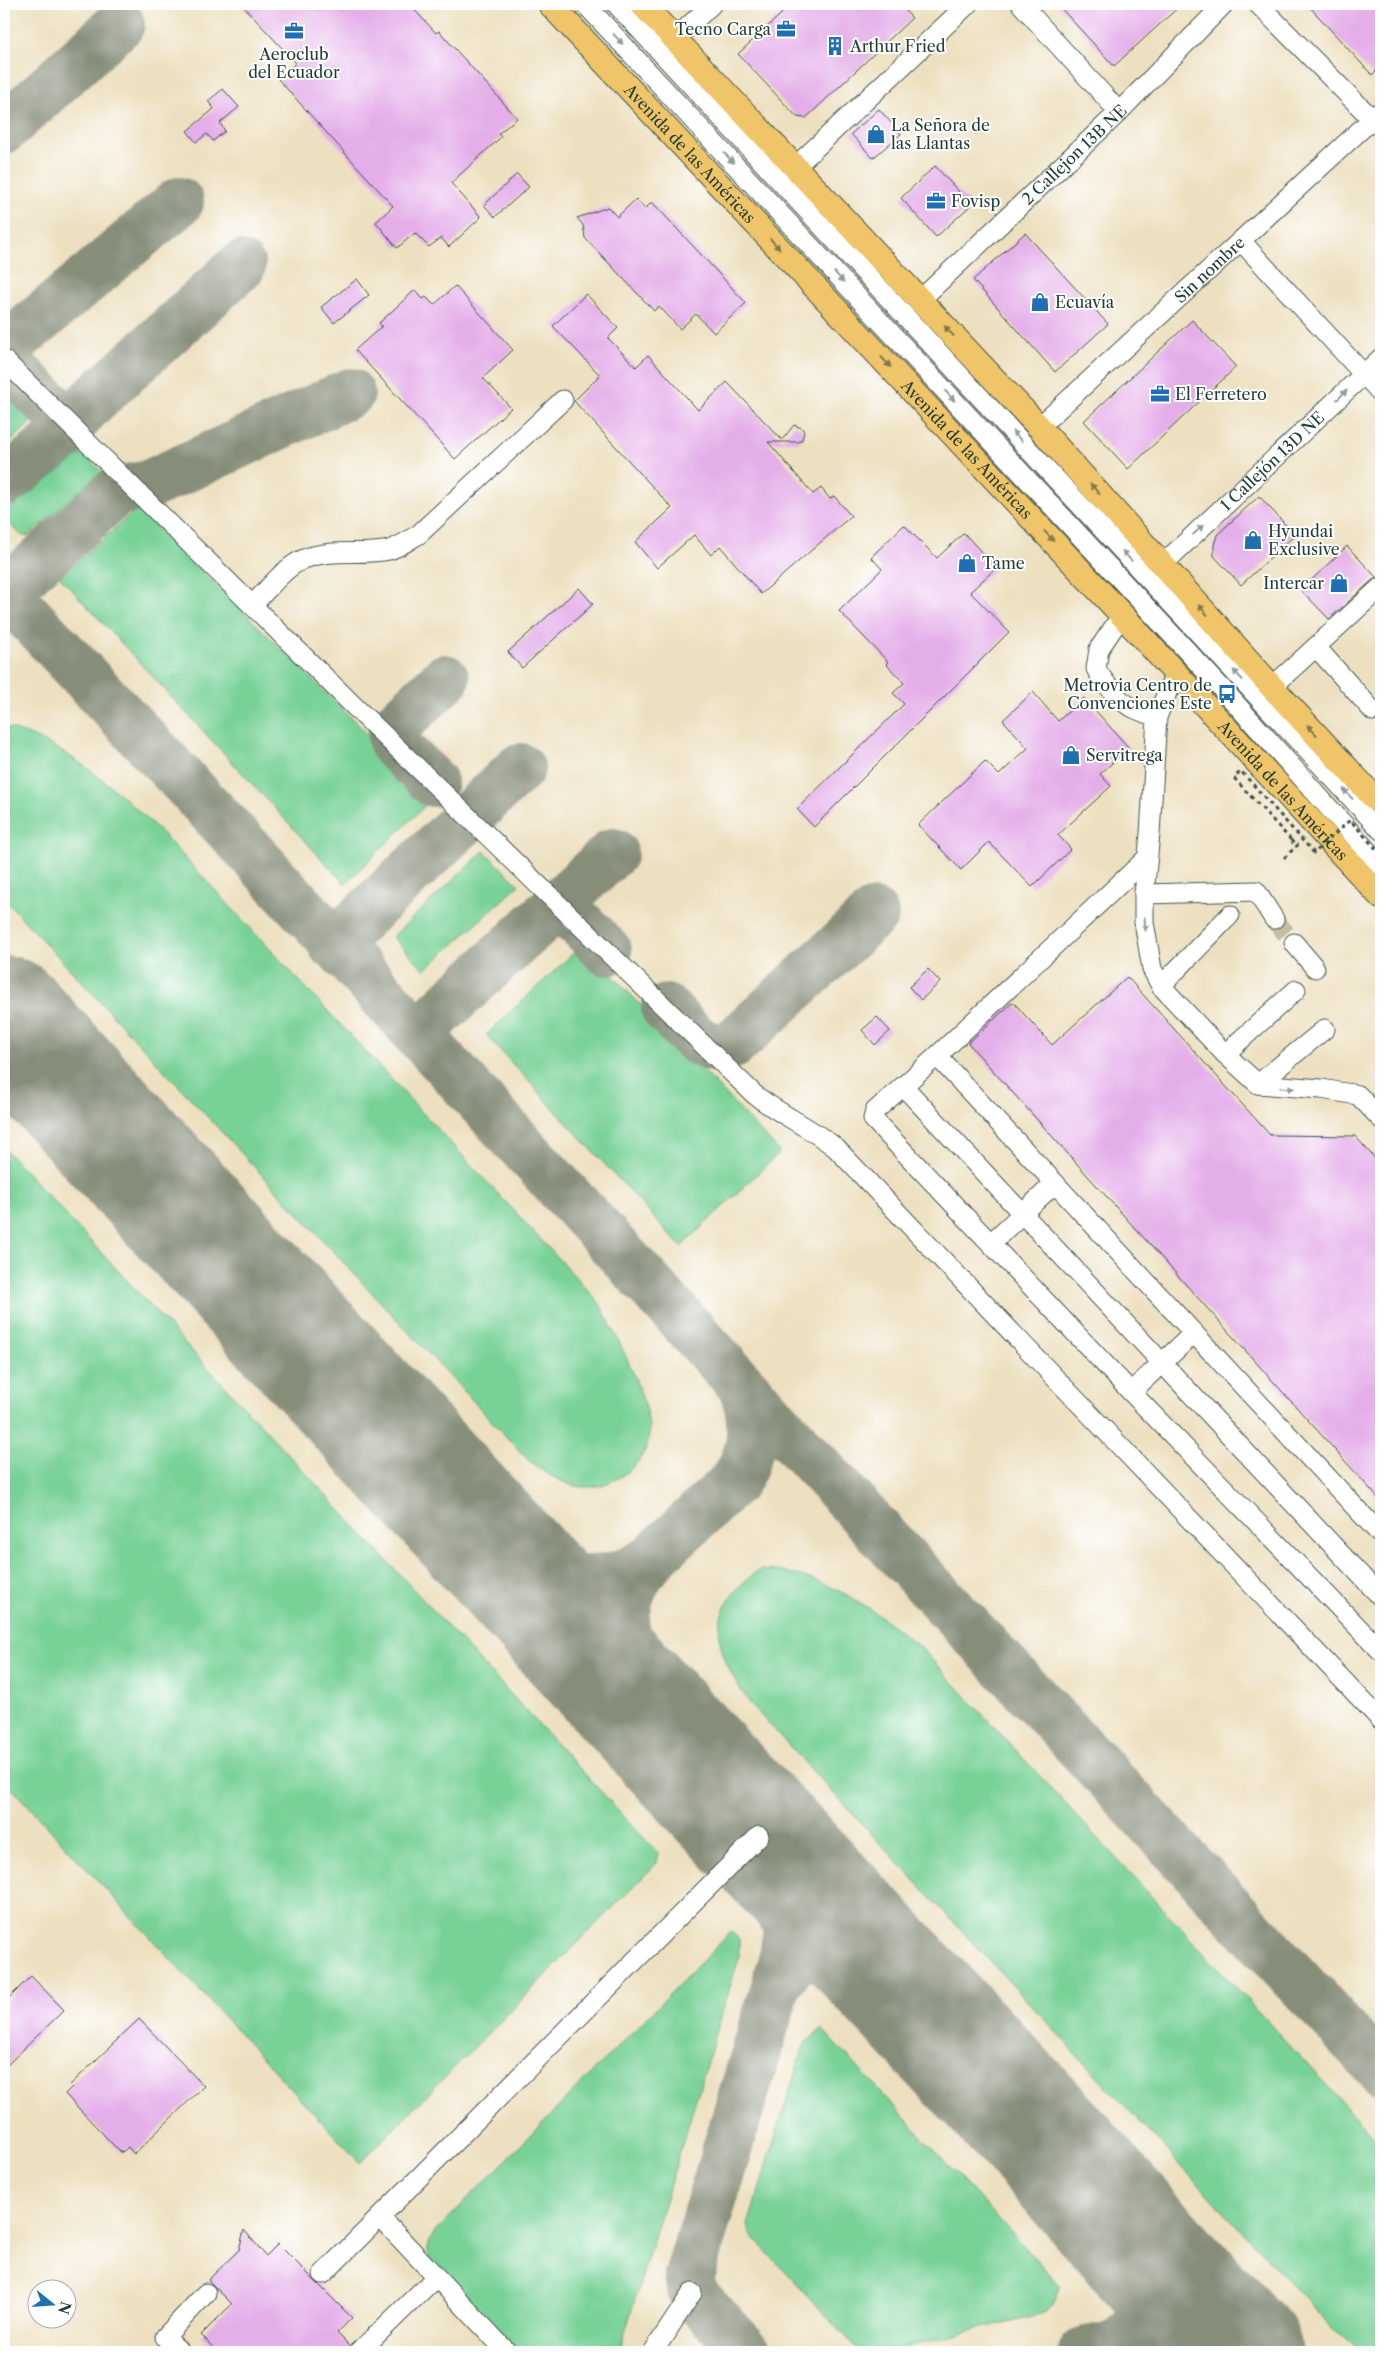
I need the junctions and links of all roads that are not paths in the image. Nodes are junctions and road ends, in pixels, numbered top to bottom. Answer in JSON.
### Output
{"nodes":[{"id":1,"x":550,"y":4,"type":"edge"},
{"id":2,"x":585,"y":4,"type":"edge"},
{"id":3,"x":616,"y":4,"type":"edge"},
{"id":4,"x":642,"y":4,"type":"edge"},
{"id":5,"x":712,"y":4,"type":"edge"},
{"id":6,"x":968,"y":4,"type":"edge"},
{"id":7,"x":1021,"y":4,"type":"edge"},
{"id":8,"x":1224,"y":4,"type":"edge"},
{"id":9,"x":1258,"y":4,"type":"edge"},
{"id":10,"x":675,"y":39,"type":"junction"},
{"id":11,"x":1119,"y":112,"type":"junction"},
{"id":12,"x":1378,"y":120,"type":"edge"},
{"id":13,"x":795,"y":167,"type":"junction"},
{"id":14,"x":1241,"y":241,"type":"junction"},
{"id":15,"x":920,"y":300,"type":"junction"},
{"id":16,"x":1381,"y":358,"type":"edge"},
{"id":17,"x":4,"y":360,"type":"edge"},
{"id":18,"x":1364,"y":374,"type":"junction"},
{"id":19,"x":1381,"y":393,"type":"edge"},
{"id":20,"x":563,"y":400,"type":"dead end"},
{"id":21,"x":1039,"y":427,"type":"junction"},
{"id":22,"x":1162,"y":564,"type":"junction"},
{"id":23,"x":1381,"y":587,"type":"edge"},
{"id":24,"x":252,"y":605,"type":"junction"},
{"id":25,"x":1122,"y":615,"type":"junction"},
{"id":26,"x":1316,"y":647,"type":"junction"},
{"id":27,"x":1175,"y":673,"type":"junction"},
{"id":28,"x":1272,"y":687,"type":"junction"},
{"id":29,"x":1373,"y":711,"type":"dead end"},
{"id":30,"x":1156,"y":718,"type":"junction"},
{"id":31,"x":1381,"y":805,"type":"edge"},
{"id":32,"x":1381,"y":830,"type":"edge"},
{"id":33,"x":1147,"y":858,"type":"junction"},
{"id":34,"x":1381,"y":866,"type":"edge"},
{"id":35,"x":1144,"y":894,"type":"junction"},
{"id":36,"x":1381,"y":897,"type":"edge"},
{"id":37,"x":1230,"y":915,"type":"dead end"},
{"id":38,"x":1274,"y":919,"type":"tunnel mouth"},
{"id":39,"x":1294,"y":944,"type":"tunnel mouth"},
{"id":40,"x":1316,"y":968,"type":"dead end"},
{"id":41,"x":1162,"y":986,"type":"junction"},
{"id":42,"x":1296,"y":990,"type":"dead end"},
{"id":43,"x":1325,"y":1029,"type":"dead end"},
{"id":44,"x":1225,"y":1054,"type":"junction"},
{"id":45,"x":937,"y":1056,"type":"junction"},
{"id":46,"x":1258,"y":1084,"type":"junction"},
{"id":47,"x":904,"y":1086,"type":"junction"},
{"id":48,"x":1381,"y":1119,"type":"edge"},
{"id":49,"x":1054,"y":1183,"type":"junction"},
{"id":50,"x":1022,"y":1213,"type":"junction"},
{"id":51,"x":990,"y":1244,"type":"junction"},
{"id":52,"x":1194,"y":1333,"type":"junction"},
{"id":53,"x":1162,"y":1362,"type":"junction"},
{"id":54,"x":1131,"y":1392,"type":"junction"},
{"id":55,"x":1381,"y":1535,"type":"edge"},
{"id":56,"x":1381,"y":1596,"type":"edge"},
{"id":57,"x":1381,"y":1651,"type":"edge"},
{"id":58,"x":1381,"y":1720,"type":"edge"},
{"id":59,"x":760,"y":1836,"type":"dead end"},
{"id":60,"x":380,"y":2217,"type":"junction"},
{"id":61,"x":323,"y":2274,"type":"dead end"},
{"id":62,"x":436,"y":2277,"type":"junction"},
{"id":63,"x":206,"y":2293,"type":"dead end"},
{"id":64,"x":692,"y":2293,"type":"dead end"},
{"id":65,"x":180,"y":2352,"type":"edge"},
{"id":66,"x":359,"y":2352,"type":"edge"},
{"id":67,"x":507,"y":2352,"type":"edge"},
{"id":68,"x":653,"y":2352,"type":"edge"}],
"edges":[{"from":1,"to":25,"type":"main road","name":"Avenida de las Américas","one_way":true},
{"from":2,"to":34,"type":"street","name":"Avenida de las Américas","one_way":true},
{"from":32,"to":3,"type":"street","one_way":true},
{"from":4,"to":10,"type":"main road"},
{"from":5,"to":10,"type":"street"},
{"from":6,"to":13,"type":"street"},
{"from":7,"to":11,"type":"street"},
{"from":8,"to":11,"type":"street","name":"2 Callejon 13B NE"},
{"from":9,"to":12,"type":"street"},
{"from":10,"to":13,"type":"main road"},
{"from":11,"to":15,"type":"street","name":"2 Callejon 13B NE"},
{"from":12,"to":14,"type":"street","name":"Sin nombre"},
{"from":13,"to":15,"type":"main road"},
{"from":14,"to":18,"type":"street"},
{"from":14,"to":21,"type":"street","name":"Sin nombre"},
{"from":21,"to":15,"type":"main road","one_way":true},
{"from":16,"to":18,"type":"street","name":"1 Callejón 13D NE"},
{"from":17,"to":24,"type":"street"},
{"from":18,"to":19,"type":"street"},
{"from":22,"to":18,"type":"street","name":"1 Callejón 13D NE","one_way":true},
{"from":20,"to":24,"type":"street"},
{"from":22,"to":21,"type":"main road","one_way":true},
{"from":28,"to":22,"type":"main road","one_way":true},
{"from":23,"to":26,"type":"street"},
{"from":24,"to":58,"type":"street"},
{"from":25,"to":27,"type":"main road","name":"Avenida de las Américas"},
{"from":25,"to":30,"type":"street"},
{"from":26,"to":28,"type":"street"},
{"from":26,"to":29,"type":"street"},
{"from":27,"to":30,"type":"street"},
{"from":27,"to":36,"type":"main road","name":"Avenida de las Américas"},
{"from":31,"to":28,"type":"main road","one_way":true},
{"from":30,"to":33,"type":"street"},
{"from":33,"to":35,"type":"street"},
{"from":33,"to":45,"type":"street"},
{"from":35,"to":38,"type":"street"},
{"from":35,"to":41,"type":"street","one_way":true},
{"from":37,"to":41,"type":"street"},
{"from":39,"to":40,"type":"street"},
{"from":41,"to":44,"type":"street"},
{"from":42,"to":44,"type":"street"},
{"from":43,"to":46,"type":"street"},
{"from":44,"to":46,"type":"street"},
{"from":45,"to":47,"type":"street"},
{"from":45,"to":49,"type":"street"},
{"from":46,"to":48,"type":"street","one_way":true},
{"from":47,"to":50,"type":"street"},
{"from":47,"to":51,"type":"street"},
{"from":49,"to":50,"type":"street"},
{"from":49,"to":52,"type":"street"},
{"from":50,"to":51,"type":"street"},
{"from":50,"to":53,"type":"street"},
{"from":51,"to":54,"type":"street"},
{"from":52,"to":53,"type":"street"},
{"from":52,"to":55,"type":"street"},
{"from":53,"to":54,"type":"street"},
{"from":53,"to":56,"type":"street"},
{"from":54,"to":57,"type":"street"},
{"from":59,"to":60,"type":"street"},
{"from":60,"to":61,"type":"street"},
{"from":60,"to":62,"type":"street"},
{"from":62,"to":66,"type":"street"},
{"from":62,"to":67,"type":"street"},
{"from":63,"to":65,"type":"street"},
{"from":64,"to":68,"type":"street"}]}
